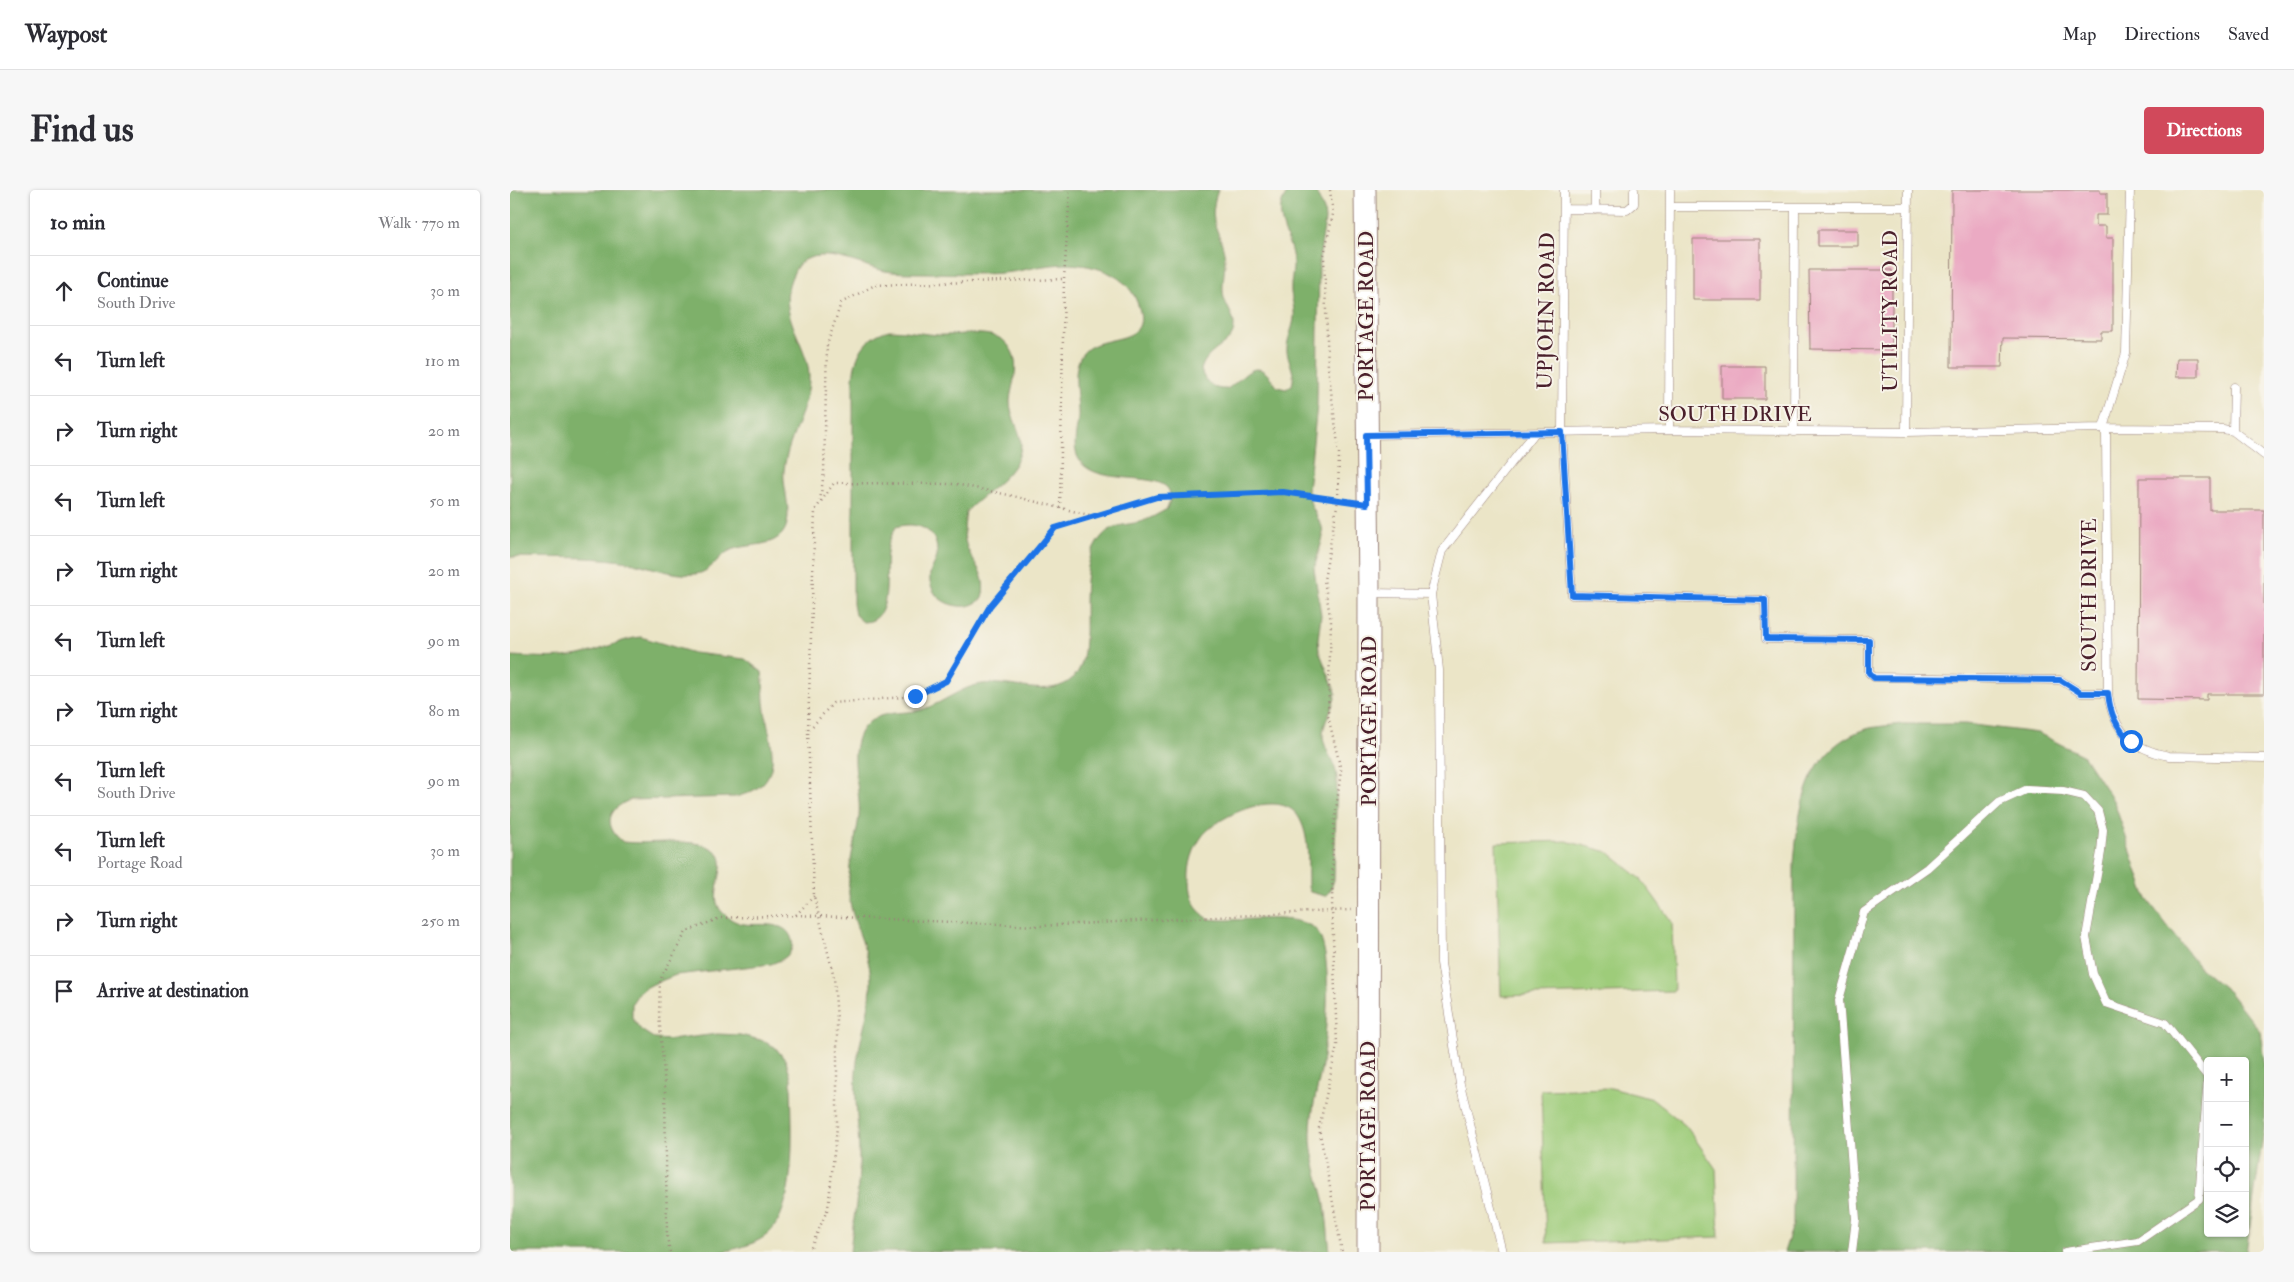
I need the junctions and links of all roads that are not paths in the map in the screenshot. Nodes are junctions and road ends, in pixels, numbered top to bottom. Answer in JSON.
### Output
{"nodes":[{"id":1,"x":1365,"y":190,"type":"edge"},
{"id":2,"x":1564,"y":190,"type":"edge"},
{"id":3,"x":1595,"y":190,"type":"edge"},
{"id":4,"x":1634,"y":190,"type":"edge"},
{"id":5,"x":1670,"y":190,"type":"edge"},
{"id":6,"x":1908,"y":190,"type":"edge"},
{"id":7,"x":2130,"y":190,"type":"edge"},
{"id":8,"x":1670,"y":207,"type":"junction"},
{"id":9,"x":1795,"y":207,"type":"junction"},
{"id":10,"x":1908,"y":207,"type":"junction"},
{"id":11,"x":1564,"y":209,"type":"junction"},
{"id":12,"x":1595,"y":210,"type":"junction"},
{"id":13,"x":2234,"y":387,"type":"dead end"},
{"id":14,"x":2103,"y":428,"type":"junction"},
{"id":15,"x":1669,"y":430,"type":"junction"},
{"id":16,"x":2233,"y":431,"type":"junction"},
{"id":17,"x":1562,"y":432,"type":"junction"},
{"id":18,"x":1794,"y":432,"type":"junction"},
{"id":19,"x":1906,"y":432,"type":"junction"},
{"id":20,"x":1534,"y":434,"type":"junction"},
{"id":21,"x":1366,"y":435,"type":"junction"},
{"id":22,"x":2264,"y":455,"type":"edge"},
{"id":23,"x":1369,"y":593,"type":"junction"},
{"id":24,"x":1431,"y":594,"type":"junction"},
{"id":25,"x":2108,"y":693,"type":"junction"},
{"id":26,"x":2264,"y":758,"type":"edge"},
{"id":27,"x":1368,"y":1252,"type":"edge"},
{"id":28,"x":1502,"y":1252,"type":"edge"},
{"id":29,"x":1852,"y":1252,"type":"edge"},
{"id":30,"x":2065,"y":1252,"type":"edge"}],
"edges":[{"from":1,"to":21,"type":"main road","name":"PORTAGE ROAD"},
{"from":2,"to":11,"type":"lane","name":"UPJOHN ROAD"},
{"from":3,"to":12,"type":"lane"},
{"from":4,"to":12,"type":"lane"},
{"from":5,"to":8,"type":"lane"},
{"from":6,"to":10,"type":"lane","name":"UTILITY ROAD"},
{"from":7,"to":14,"type":"lane"},
{"from":8,"to":9,"type":"lane"},
{"from":8,"to":15,"type":"lane"},
{"from":9,"to":10,"type":"lane"},
{"from":9,"to":18,"type":"lane"},
{"from":10,"to":19,"type":"lane","name":"UTILITY ROAD"},
{"from":11,"to":12,"type":"lane"},
{"from":11,"to":17,"type":"lane","name":"UPJOHN ROAD"},
{"from":13,"to":16,"type":"lane"},
{"from":14,"to":16,"type":"lane","name":"SOUTH DRIVE"},
{"from":14,"to":19,"type":"lane","name":"SOUTH DRIVE"},
{"from":14,"to":25,"type":"lane","name":"SOUTH DRIVE"},
{"from":15,"to":17,"type":"lane","name":"SOUTH DRIVE"},
{"from":15,"to":18,"type":"lane","name":"SOUTH DRIVE"},
{"from":16,"to":22,"type":"lane"},
{"from":17,"to":20,"type":"lane","name":"SOUTH DRIVE"},
{"from":17,"to":25,"type":"lane","name":"UPJOHN ROAD"},
{"from":18,"to":19,"type":"lane","name":"SOUTH DRIVE"},
{"from":20,"to":21,"type":"lane","name":"SOUTH DRIVE"},
{"from":20,"to":24,"type":"lane"},
{"from":21,"to":23,"type":"main road","name":"PORTAGE ROAD"},
{"from":23,"to":24,"type":"lane"},
{"from":23,"to":27,"type":"main road","name":"PORTAGE ROAD"},
{"from":24,"to":28,"type":"lane"},
{"from":25,"to":26,"type":"lane","name":"SOUTH DRIVE"},
{"from":29,"to":30,"type":"lane"}]}
